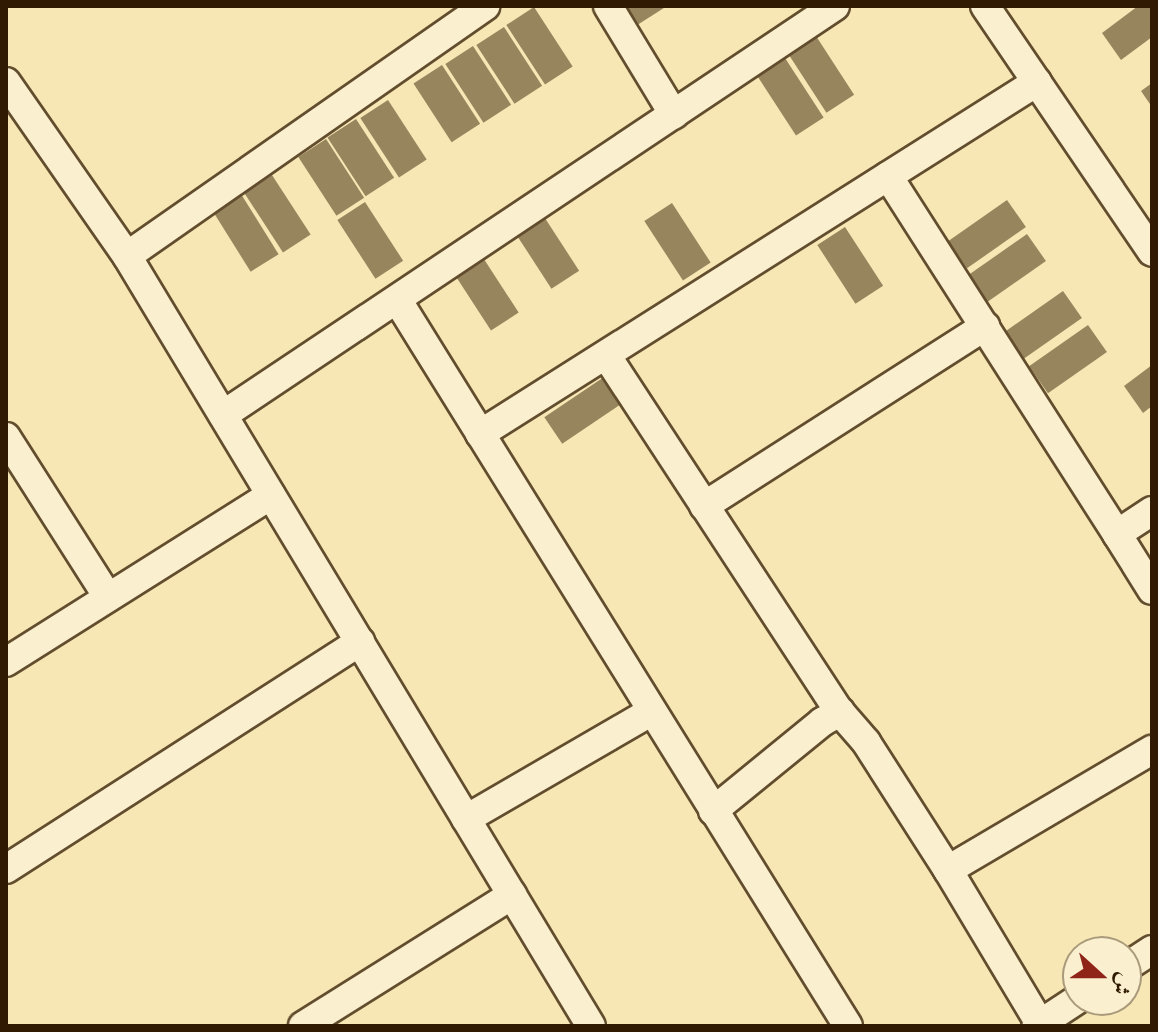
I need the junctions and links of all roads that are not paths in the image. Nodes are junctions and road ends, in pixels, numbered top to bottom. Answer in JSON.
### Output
{"nodes":[{"id":1,"x":485,"y":6,"type":"edge"},
{"id":2,"x":608,"y":6,"type":"edge"},
{"id":3,"x":835,"y":6,"type":"edge"},
{"id":4,"x":985,"y":6,"type":"edge"},
{"id":5,"x":6,"y":82,"type":"edge"},
{"id":6,"x":1037,"y":82,"type":"junction"},
{"id":7,"x":674,"y":115,"type":"junction"},
{"id":8,"x":888,"y":176,"type":"junction"},
{"id":9,"x":1152,"y":252,"type":"edge"},
{"id":10,"x":127,"y":256,"type":"junction"},
{"id":11,"x":398,"y":301,"type":"junction"},
{"id":12,"x":985,"y":326,"type":"junction"},
{"id":13,"x":606,"y":355,"type":"junction"},
{"id":14,"x":223,"y":415,"type":"junction"},
{"id":15,"x":480,"y":434,"type":"junction"},
{"id":16,"x":6,"y":437,"type":"edge"},
{"id":17,"x":271,"y":495,"type":"junction"},
{"id":18,"x":704,"y":506,"type":"junction"},
{"id":19,"x":1152,"y":511,"type":"edge"},
{"id":20,"x":1117,"y":534,"type":"junction"},
{"id":21,"x":1152,"y":590,"type":"edge"},
{"id":22,"x":108,"y":597,"type":"junction"},
{"id":23,"x":360,"y":642,"type":"junction"},
{"id":24,"x":6,"y":662,"type":"edge"},
{"id":25,"x":652,"y":711,"type":"junction"},
{"id":26,"x":840,"y":712,"type":"junction"},
{"id":27,"x":1152,"y":750,"type":"edge"},
{"id":28,"x":713,"y":811,"type":"junction"},
{"id":29,"x":466,"y":819,"type":"junction"},
{"id":30,"x":6,"y":869,"type":"edge"},
{"id":31,"x":948,"y":870,"type":"junction"},
{"id":32,"x":512,"y":895,"type":"junction"},
{"id":33,"x":1062,"y":1009,"type":"edge"},
{"id":34,"x":1038,"y":1025,"type":"edge"},
{"id":35,"x":303,"y":1026,"type":"edge"},
{"id":36,"x":591,"y":1026,"type":"edge"},
{"id":37,"x":848,"y":1026,"type":"edge"}],
"edges":[{"from":1,"to":10,"type":"street"},
{"from":2,"to":7,"type":"street"},
{"from":3,"to":7,"type":"street"},
{"from":4,"to":6,"type":"street"},
{"from":5,"to":10,"type":"street"},
{"from":6,"to":8,"type":"street"},
{"from":6,"to":9,"type":"street"},
{"from":7,"to":11,"type":"street"},
{"from":8,"to":12,"type":"street"},
{"from":8,"to":13,"type":"street"},
{"from":10,"to":14,"type":"street"},
{"from":11,"to":14,"type":"street"},
{"from":11,"to":15,"type":"street"},
{"from":12,"to":18,"type":"street"},
{"from":12,"to":20,"type":"street"},
{"from":13,"to":15,"type":"street"},
{"from":13,"to":18,"type":"street"},
{"from":14,"to":17,"type":"street"},
{"from":15,"to":25,"type":"street"},
{"from":16,"to":22,"type":"street"},
{"from":17,"to":22,"type":"street"},
{"from":17,"to":23,"type":"street"},
{"from":18,"to":26,"type":"street"},
{"from":19,"to":20,"type":"street"},
{"from":20,"to":21,"type":"street"},
{"from":22,"to":24,"type":"street"},
{"from":23,"to":29,"type":"street"},
{"from":23,"to":30,"type":"street"},
{"from":25,"to":28,"type":"street"},
{"from":25,"to":29,"type":"street"},
{"from":26,"to":28,"type":"street"},
{"from":26,"to":31,"type":"street"},
{"from":27,"to":31,"type":"street"},
{"from":28,"to":37,"type":"street"},
{"from":29,"to":32,"type":"street"},
{"from":31,"to":34,"type":"street"},
{"from":32,"to":35,"type":"street"},
{"from":32,"to":36,"type":"street"},
{"from":33,"to":34,"type":"street"}]}
